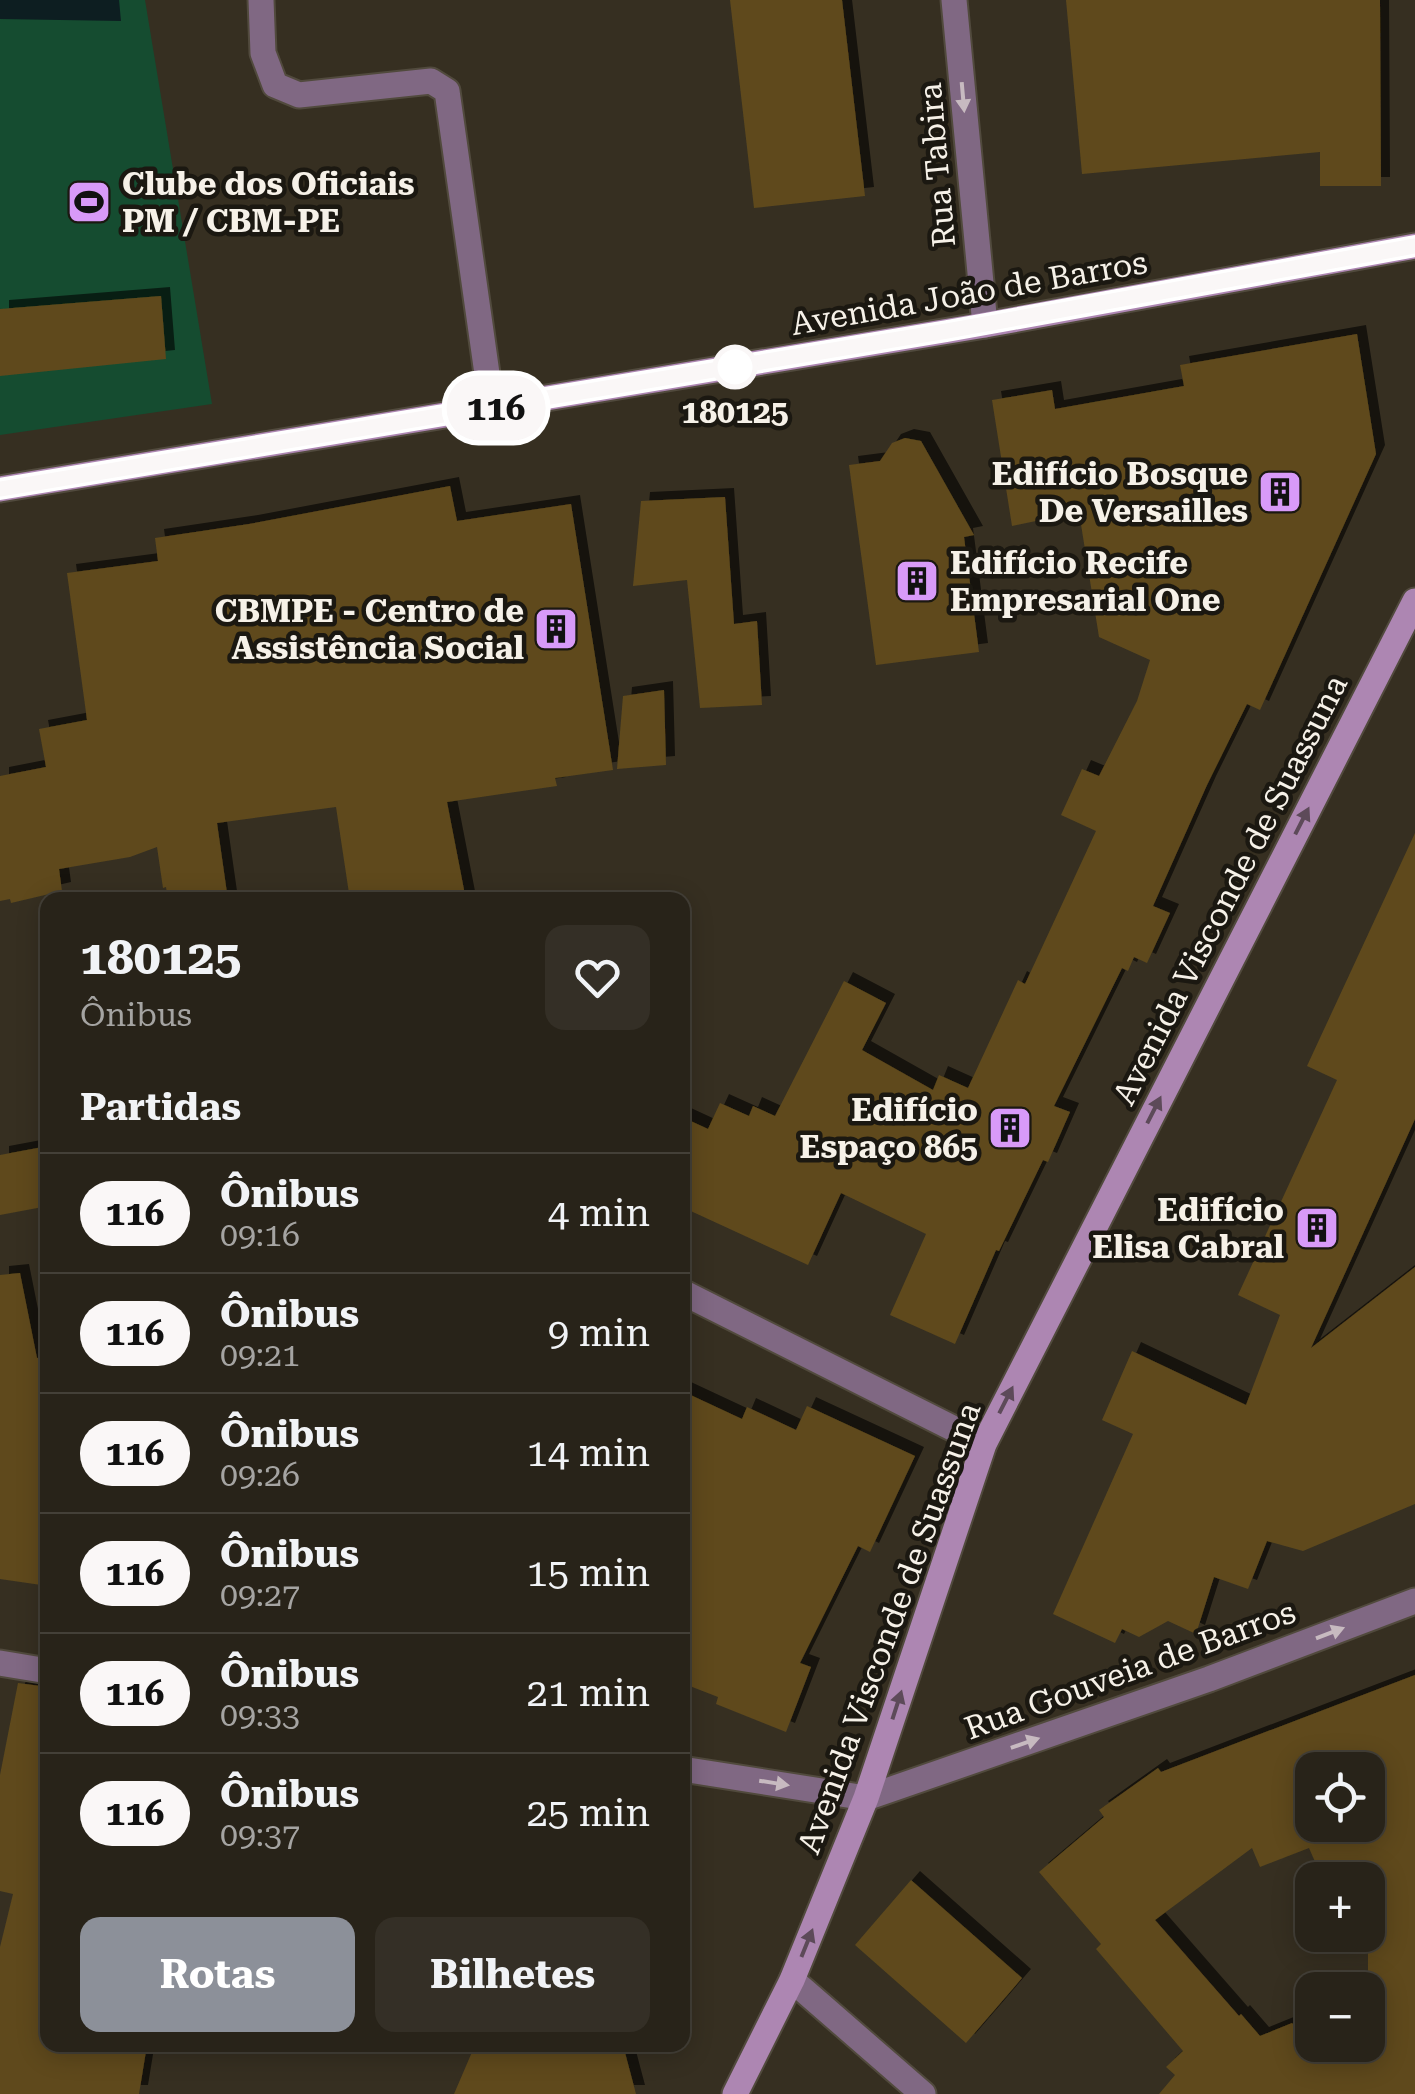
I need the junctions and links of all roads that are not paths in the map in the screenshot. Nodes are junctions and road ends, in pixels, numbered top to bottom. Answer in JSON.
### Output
{"nodes":[{"id":1,"x":261,"y":0,"type":"edge"},
{"id":2,"x":954,"y":0,"type":"edge"},
{"id":3,"x":1415,"y":246,"type":"edge"},
{"id":4,"x":985,"y":325,"type":"junction"},
{"id":5,"x":492,"y":409,"type":"junction"},
{"id":6,"x":0,"y":489,"type":"edge"},
{"id":7,"x":1415,"y":600,"type":"edge"},
{"id":8,"x":690,"y":1296,"type":"edge"},
{"id":9,"x":984,"y":1444,"type":"junction"},
{"id":10,"x":1415,"y":1602,"type":"edge"},
{"id":11,"x":0,"y":1663,"type":"edge"},
{"id":12,"x":40,"y":1669,"type":"edge"},
{"id":13,"x":690,"y":1770,"type":"edge"},
{"id":14,"x":866,"y":1798,"type":"junction"},
{"id":15,"x":792,"y":1980,"type":"junction"},
{"id":16,"x":735,"y":2094,"type":"edge"},
{"id":17,"x":922,"y":2094,"type":"edge"}],
"edges":[{"from":1,"to":5,"type":"street"},
{"from":2,"to":4,"type":"street","name":"Rua Tabira","one_way":true},
{"from":3,"to":4,"type":"main road","name":"Avenida João de Barros"},
{"from":4,"to":5,"type":"main road","name":"Avenida João de Barros"},
{"from":5,"to":6,"type":"main road","name":"Avenida João de Barros"},
{"from":9,"to":7,"type":"main road","name":"Avenida Visconde de Suassuna","one_way":true},
{"from":8,"to":9,"type":"street"},
{"from":14,"to":9,"type":"main road","name":"Avenida Visconde de Suassuna","one_way":true},
{"from":14,"to":10,"type":"street","name":"Rua Gouveia de Barros","one_way":true},
{"from":11,"to":12,"type":"street"},
{"from":13,"to":14,"type":"street","one_way":true},
{"from":15,"to":14,"type":"main road","name":"Avenida Visconde de Suassuna","one_way":true},
{"from":15,"to":16,"type":"main road","name":"Avenida Visconde de Suassuna"},
{"from":15,"to":17,"type":"street"}]}
